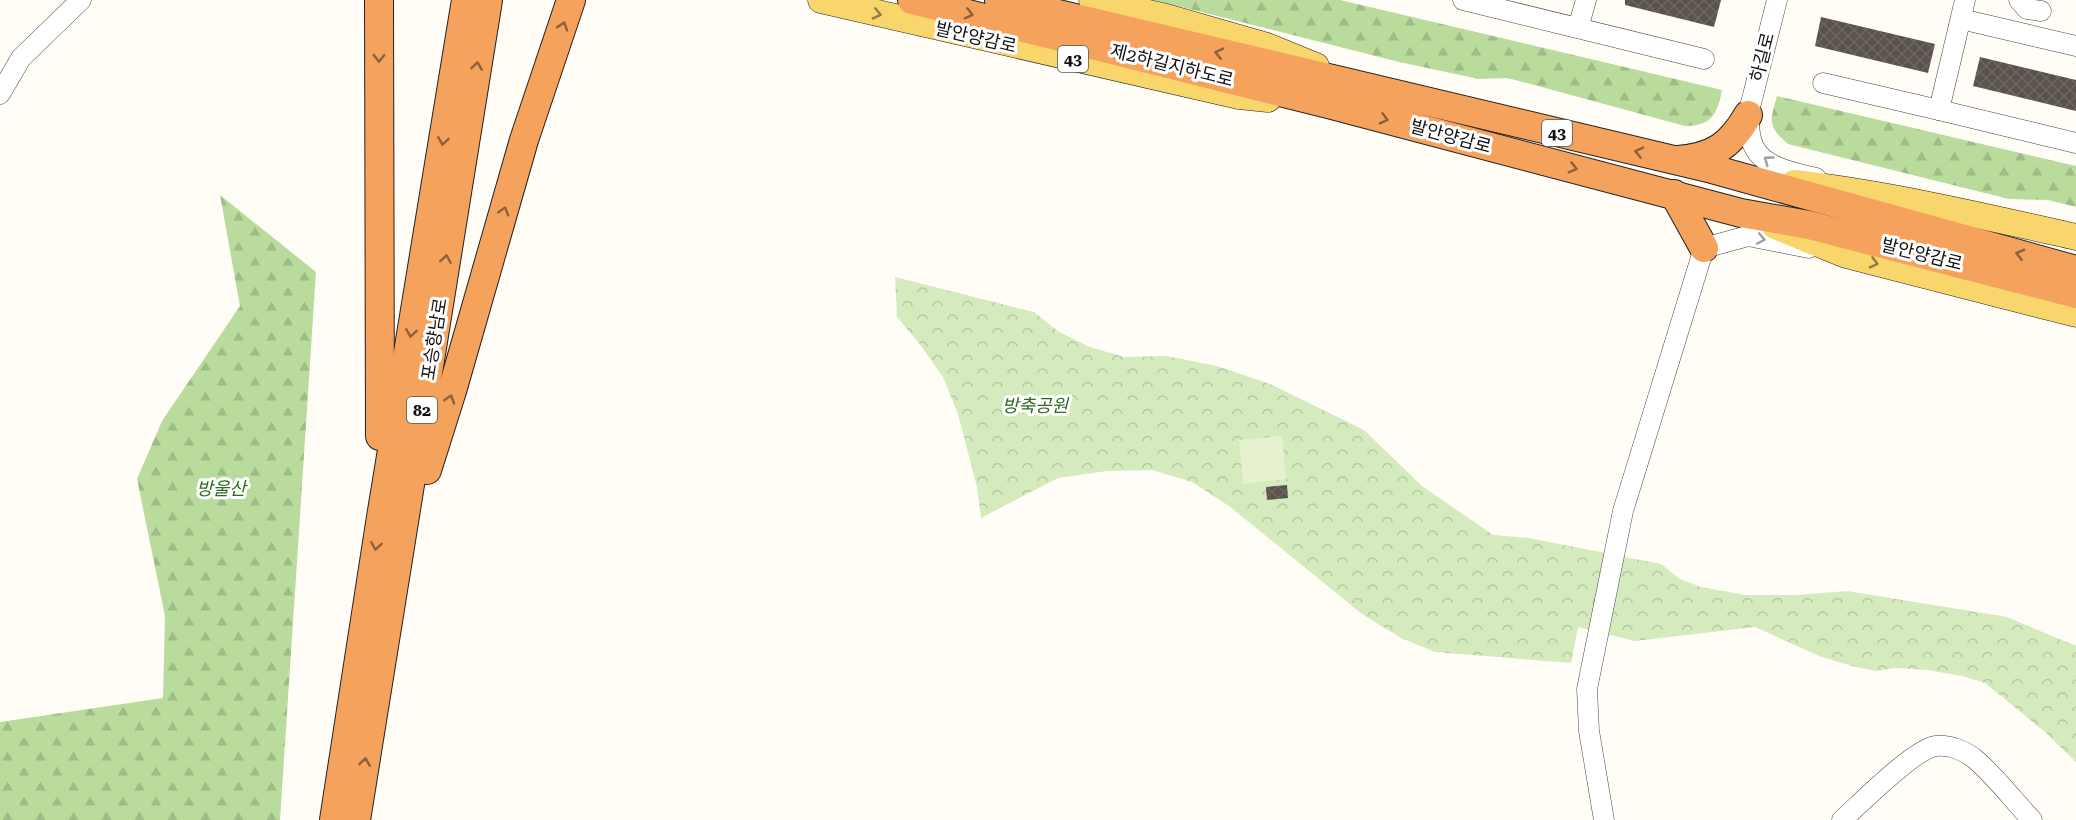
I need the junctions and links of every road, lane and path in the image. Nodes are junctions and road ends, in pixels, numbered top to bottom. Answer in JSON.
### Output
{"nodes":[{"id":1,"x":81,"y":0,"type":"edge"},
{"id":2,"x":379,"y":0,"type":"edge"},
{"id":3,"x":466,"y":0,"type":"edge"},
{"id":4,"x":488,"y":0,"type":"edge"},
{"id":5,"x":571,"y":0,"type":"edge"},
{"id":6,"x":821,"y":0,"type":"edge"},
{"id":7,"x":912,"y":0,"type":"edge"},
{"id":8,"x":999,"y":0,"type":"edge"},
{"id":9,"x":1092,"y":0,"type":"edge"},
{"id":10,"x":1463,"y":0,"type":"edge"},
{"id":11,"x":1586,"y":0,"type":"edge"},
{"id":12,"x":1777,"y":0,"type":"edge"},
{"id":13,"x":2019,"y":0,"type":"edge"},
{"id":14,"x":1963,"y":9,"type":"edge"},
{"id":15,"x":2041,"y":11,"type":"dead end"},
{"id":16,"x":1578,"y":28,"type":"junction"},
{"id":17,"x":2076,"y":46,"type":"edge"},
{"id":18,"x":1704,"y":59,"type":"dead end"},
{"id":19,"x":1823,"y":82,"type":"dead end"},
{"id":20,"x":1378,"y":91,"type":"junction"},
{"id":21,"x":0,"y":94,"type":"edge"},
{"id":22,"x":1328,"y":104,"type":"junction"},
{"id":23,"x":1939,"y":110,"type":"junction"},
{"id":24,"x":1748,"y":115,"type":"junction"},
{"id":25,"x":2076,"y":143,"type":"edge"},
{"id":26,"x":1674,"y":160,"type":"junction"},
{"id":27,"x":1736,"y":176,"type":"junction"},
{"id":28,"x":1674,"y":194,"type":"junction"},
{"id":29,"x":1965,"y":212,"type":"junction"},
{"id":30,"x":1741,"y":213,"type":"junction"},
{"id":31,"x":2076,"y":237,"type":"edge"},
{"id":32,"x":1704,"y":248,"type":"junction"},
{"id":33,"x":1846,"y":255,"type":"junction"},
{"id":34,"x":2076,"y":270,"type":"edge"},
{"id":35,"x":2076,"y":294,"type":"edge"},
{"id":36,"x":2076,"y":314,"type":"edge"},
{"id":37,"x":381,"y":517,"type":"junction"},
{"id":38,"x":400,"y":554,"type":"junction"},
{"id":39,"x":334,"y":820,"type":"edge"},
{"id":40,"x":356,"y":820,"type":"edge"},
{"id":41,"x":1604,"y":820,"type":"edge"},
{"id":42,"x":1842,"y":820,"type":"edge"},
{"id":43,"x":2032,"y":820,"type":"edge"}],
"edges":[{"from":1,"to":21,"type":"street"},
{"from":2,"to":37,"type":"highway","one_way":true},
{"from":3,"to":37,"type":"highway","name":"포승향남로","number":"82","one_way":true},
{"from":38,"to":4,"type":"highway","name":"포승향남로","number":"82","one_way":true},
{"from":38,"to":5,"type":"highway","one_way":true},
{"from":6,"to":22,"type":"main road","name":"발안양감로","number":"43","one_way":true},
{"from":7,"to":22,"type":"highway","name":"제2하길지하도로","one_way":true},
{"from":20,"to":8,"type":"highway","name":"제2하길지하도로","one_way":true},
{"from":9,"to":20,"type":"main road","name":"발안양감로","number":"43"},
{"from":10,"to":16,"type":"street"},
{"from":11,"to":16,"type":"street"},
{"from":12,"to":24,"type":"street","name":"하길로"},
{"from":13,"to":15,"type":"street"},
{"from":14,"to":17,"type":"street"},
{"from":14,"to":23,"type":"street"},
{"from":16,"to":18,"type":"street"},
{"from":19,"to":23,"type":"street"},
{"from":26,"to":20,"type":"highway","name":"발안양감로","number":"43","one_way":true},
{"from":22,"to":28,"type":"highway","name":"발안양감로","number":"43","one_way":true},
{"from":23,"to":25,"type":"street"},
{"from":24,"to":26,"type":"highway"},
{"from":29,"to":24,"type":"street","one_way":true},
{"from":26,"to":27,"type":"highway","name":"발안양감로","number":"43"},
{"from":27,"to":29,"type":"main road","number":"43"},
{"from":34,"to":27,"type":"highway","name":"발안양감로","one_way":true},
{"from":28,"to":30,"type":"highway","name":"발안양감로","number":"43"},
{"from":28,"to":32,"type":"highway"},
{"from":29,"to":31,"type":"main road","number":"43"},
{"from":30,"to":33,"type":"main road","number":"43"},
{"from":30,"to":35,"type":"highway","name":"발안양감로"},
{"from":32,"to":33,"type":"street","one_way":true},
{"from":32,"to":41,"type":"street"},
{"from":33,"to":36,"type":"main road","number":"43","one_way":true},
{"from":37,"to":39,"type":"highway","name":"포승향남로","number":"82","one_way":true},
{"from":40,"to":38,"type":"highway","name":"포승향남로","number":"82","one_way":true},
{"from":42,"to":43,"type":"street"}]}
